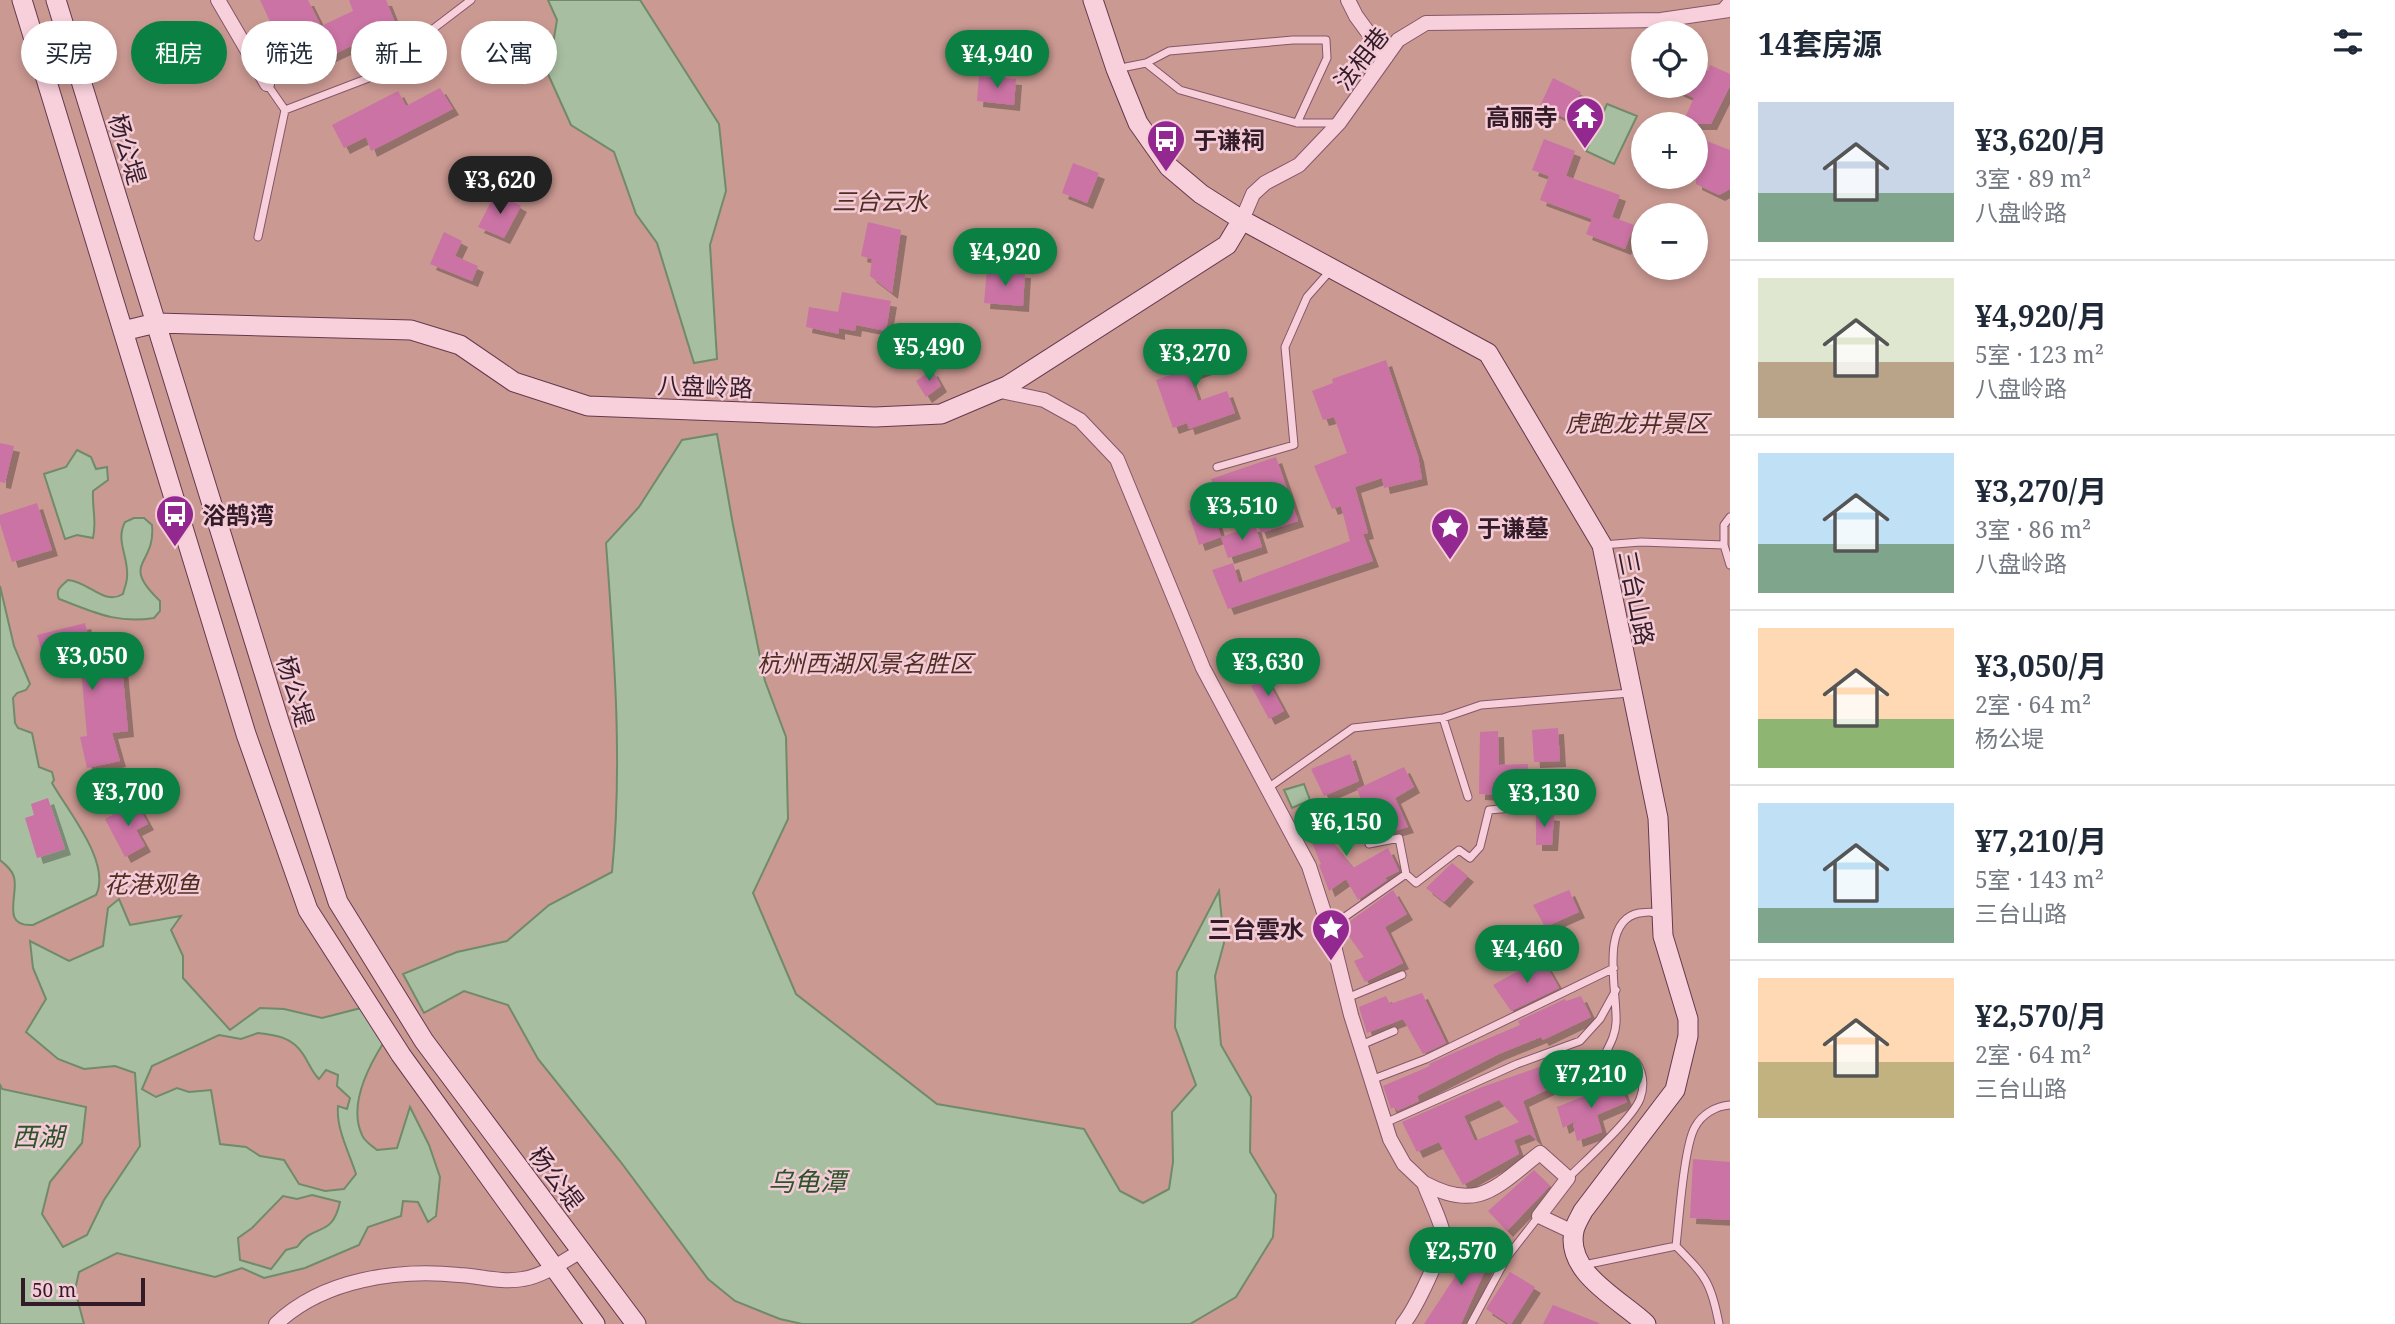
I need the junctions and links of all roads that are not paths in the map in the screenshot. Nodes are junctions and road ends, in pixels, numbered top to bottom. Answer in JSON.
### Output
{"nodes":[{"id":1,"x":22,"y":0,"type":"edge"},
{"id":2,"x":56,"y":0,"type":"edge"},
{"id":3,"x":218,"y":0,"type":"edge"},
{"id":4,"x":471,"y":0,"type":"edge"},
{"id":5,"x":1093,"y":0,"type":"edge"},
{"id":6,"x":1348,"y":0,"type":"edge"},
{"id":7,"x":1728,"y":0,"type":"edge"},
{"id":8,"x":1723,"y":12,"type":"edge"},
{"id":9,"x":241,"y":39,"type":"edge"},
{"id":10,"x":1386,"y":57,"type":"junction"},
{"id":11,"x":1146,"y":63,"type":"junction"},
{"id":12,"x":1116,"y":69,"type":"junction"},
{"id":13,"x":267,"y":84,"type":"edge"},
{"id":14,"x":285,"y":110,"type":"junction"},
{"id":15,"x":1297,"y":123,"type":"junction"},
{"id":16,"x":1339,"y":123,"type":"junction"},
{"id":17,"x":1242,"y":220,"type":"junction"},
{"id":18,"x":258,"y":237,"type":"dead end"},
{"id":19,"x":1333,"y":268,"type":"junction"},
{"id":20,"x":156,"y":323,"type":"junction"},
{"id":21,"x":123,"y":331,"type":"junction"},
{"id":22,"x":996,"y":390,"type":"junction"},
{"id":23,"x":1217,"y":467,"type":"dead end"},
{"id":24,"x":1730,"y":517,"type":"edge"},
{"id":25,"x":1602,"y":545,"type":"junction"},
{"id":26,"x":1724,"y":545,"type":"junction"},
{"id":27,"x":1730,"y":565,"type":"edge"},
{"id":28,"x":1631,"y":693,"type":"junction"},
{"id":29,"x":1443,"y":718,"type":"junction"},
{"id":30,"x":1268,"y":788,"type":"junction"},
{"id":31,"x":1468,"y":797,"type":"dead end"},
{"id":32,"x":1512,"y":808,"type":"dead end"},
{"id":33,"x":1362,"y":811,"type":"dead end"},
{"id":34,"x":1406,"y":874,"type":"junction"},
{"id":35,"x":1662,"y":917,"type":"junction"},
{"id":36,"x":1329,"y":928,"type":"junction"},
{"id":37,"x":1614,"y":968,"type":"junction"},
{"id":38,"x":1402,"y":975,"type":"dead end"},
{"id":39,"x":1616,"y":989,"type":"junction"},
{"id":40,"x":1346,"y":998,"type":"junction"},
{"id":41,"x":1394,"y":1031,"type":"dead end"},
{"id":42,"x":1360,"y":1045,"type":"junction"},
{"id":43,"x":1371,"y":1080,"type":"junction"},
{"id":44,"x":1730,"y":1105,"type":"edge"},
{"id":45,"x":1385,"y":1123,"type":"junction"},
{"id":46,"x":1568,"y":1178,"type":"junction"},
{"id":47,"x":1424,"y":1182,"type":"junction"},
{"id":48,"x":1539,"y":1216,"type":"junction"},
{"id":49,"x":1573,"y":1232,"type":"junction"},
{"id":50,"x":1676,"y":1246,"type":"junction"},
{"id":51,"x":582,"y":1251,"type":"junction"},
{"id":52,"x":1582,"y":1265,"type":"junction"},
{"id":53,"x":554,"y":1267,"type":"junction"},
{"id":54,"x":276,"y":1324,"type":"edge"},
{"id":55,"x":595,"y":1324,"type":"edge"},
{"id":56,"x":636,"y":1324,"type":"edge"},
{"id":57,"x":1403,"y":1324,"type":"edge"},
{"id":58,"x":1471,"y":1324,"type":"edge"},
{"id":59,"x":1646,"y":1324,"type":"edge"},
{"id":60,"x":1719,"y":1324,"type":"edge"}],
"edges":[{"from":1,"to":21,"type":"main road"},
{"from":2,"to":20,"type":"main road","name":"杨公堤"},
{"from":3,"to":9,"type":"street"},
{"from":4,"to":14,"type":"lane"},
{"from":5,"to":12,"type":"main road","name":"三台山路"},
{"from":6,"to":10,"type":"street"},
{"from":7,"to":8,"type":"lane"},
{"from":8,"to":10,"type":"street","name":"法相巷"},
{"from":10,"to":16,"type":"street","name":"法相巷"},
{"from":11,"to":12,"type":"lane"},
{"from":11,"to":15,"type":"lane"},
{"from":11,"to":15,"type":"lane"},
{"from":12,"to":17,"type":"main road","name":"三台山路"},
{"from":13,"to":14,"type":"lane"},
{"from":14,"to":18,"type":"lane"},
{"from":15,"to":16,"type":"lane"},
{"from":16,"to":17,"type":"street","name":"法相巷"},
{"from":17,"to":19,"type":"main road","name":"三台山路"},
{"from":17,"to":22,"type":"main road","name":"八盘岭路"},
{"from":19,"to":23,"type":"lane"},
{"from":19,"to":25,"type":"main road","name":"三台山路"},
{"from":20,"to":21,"type":"main road","name":"八盘岭路"},
{"from":20,"to":22,"type":"main road","name":"八盘岭路"},
{"from":20,"to":51,"type":"main road","name":"杨公堤"},
{"from":21,"to":53,"type":"main road"},
{"from":22,"to":30,"type":"street"},
{"from":24,"to":26,"type":"lane"},
{"from":25,"to":26,"type":"lane"},
{"from":25,"to":28,"type":"main road","name":"三台山路"},
{"from":26,"to":27,"type":"lane"},
{"from":28,"to":29,"type":"lane"},
{"from":28,"to":35,"type":"main road","name":"三台山路"},
{"from":29,"to":30,"type":"lane"},
{"from":29,"to":31,"type":"lane"},
{"from":30,"to":36,"type":"street"},
{"from":32,"to":34,"type":"lane"},
{"from":33,"to":34,"type":"lane"},
{"from":34,"to":36,"type":"lane"},
{"from":35,"to":37,"type":"lane"},
{"from":35,"to":49,"type":"main road","name":"三台山路"},
{"from":36,"to":40,"type":"street"},
{"from":37,"to":39,"type":"lane"},
{"from":37,"to":43,"type":"lane"},
{"from":38,"to":40,"type":"lane"},
{"from":39,"to":45,"type":"lane"},
{"from":39,"to":46,"type":"lane"},
{"from":40,"to":42,"type":"street"},
{"from":41,"to":42,"type":"lane"},
{"from":42,"to":43,"type":"street"},
{"from":43,"to":45,"type":"street"},
{"from":44,"to":50,"type":"lane"},
{"from":45,"to":47,"type":"street"},
{"from":46,"to":47,"type":"street"},
{"from":46,"to":48,"type":"street"},
{"from":47,"to":57,"type":"street"},
{"from":48,"to":49,"type":"street"},
{"from":48,"to":58,"type":"lane"},
{"from":49,"to":52,"type":"main road"},
{"from":50,"to":52,"type":"lane"},
{"from":50,"to":60,"type":"lane"},
{"from":51,"to":53,"type":"street"},
{"from":51,"to":56,"type":"main road","name":"杨公堤"},
{"from":52,"to":59,"type":"main road"},
{"from":53,"to":54,"type":"street"},
{"from":53,"to":55,"type":"main road"}]}
